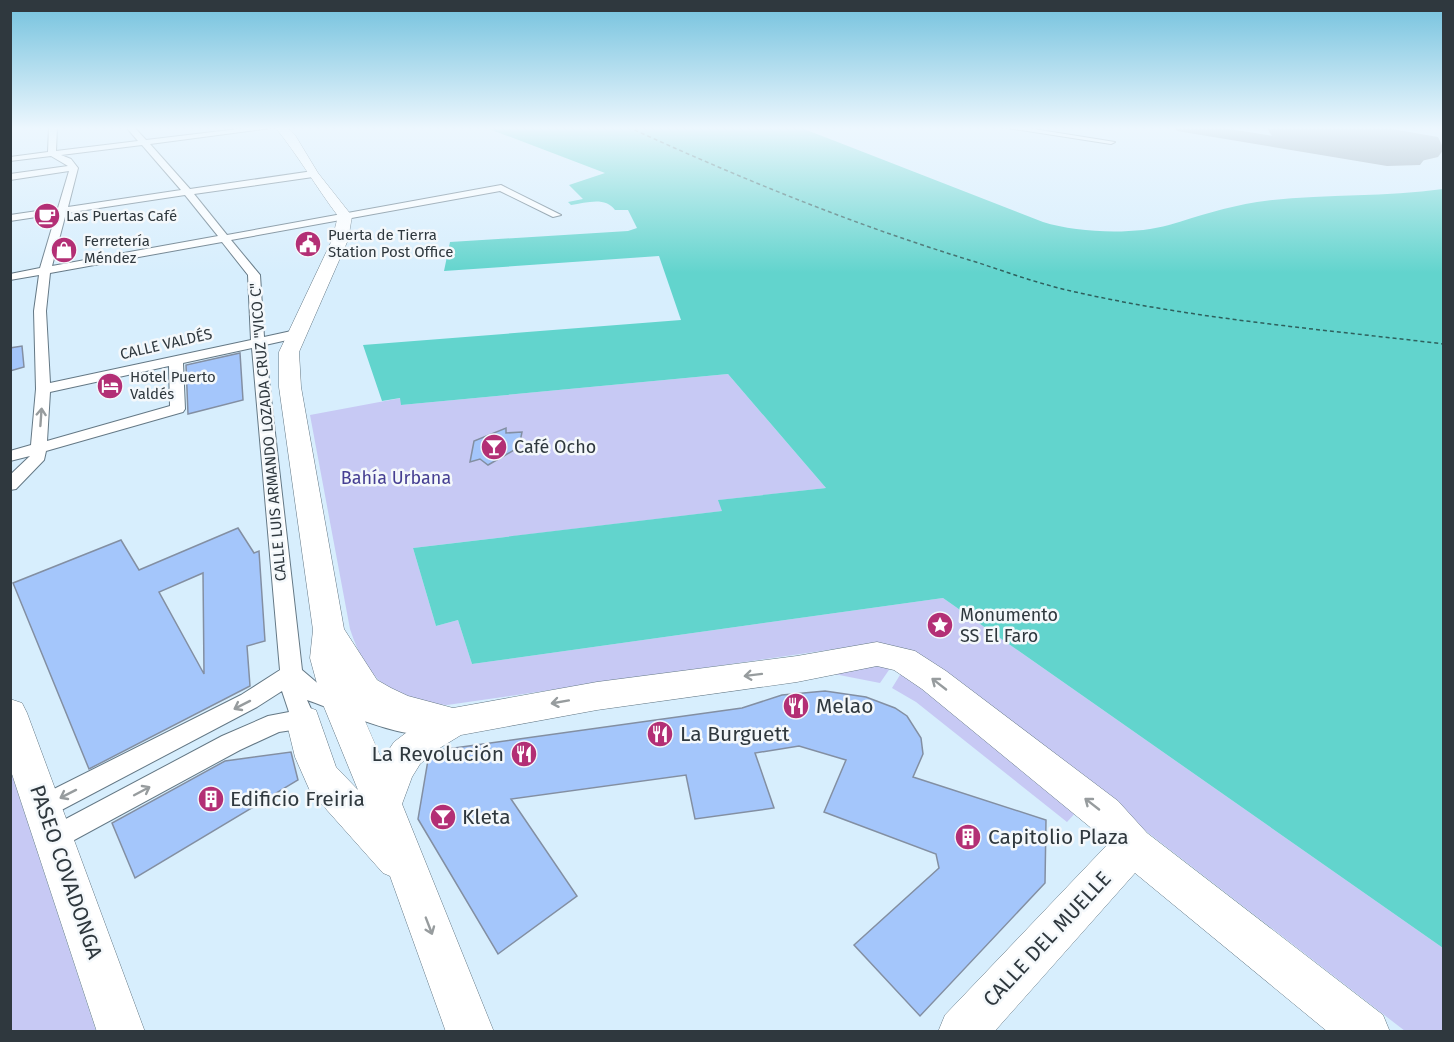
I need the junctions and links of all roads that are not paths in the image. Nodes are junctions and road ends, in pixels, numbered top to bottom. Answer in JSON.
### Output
{"nodes":[{"id":1,"x":72,"y":176,"type":"edge"},
{"id":2,"x":173,"y":176,"type":"edge"},
{"id":3,"x":302,"y":176,"type":"edge"},
{"id":4,"x":314,"y":176,"type":"edge"},
{"id":5,"x":188,"y":192,"type":"junction"},
{"id":6,"x":61,"y":210,"type":"junction"},
{"id":7,"x":556,"y":215,"type":"dead end"},
{"id":8,"x":345,"y":216,"type":"junction"},
{"id":9,"x":10,"y":218,"type":"edge"},
{"id":10,"x":224,"y":237,"type":"junction"},
{"id":11,"x":45,"y":271,"type":"junction"},
{"id":12,"x":10,"y":277,"type":"edge"},
{"id":13,"x":296,"y":333,"type":"junction"},
{"id":14,"x":257,"y":341,"type":"junction"},
{"id":15,"x":176,"y":359,"type":"junction"},
{"id":16,"x":43,"y":389,"type":"junction"},
{"id":17,"x":38,"y":448,"type":"junction"},
{"id":18,"x":10,"y":456,"type":"edge"},
{"id":19,"x":10,"y":485,"type":"edge"},
{"id":20,"x":329,"y":630,"type":"junction"},
{"id":21,"x":291,"y":674,"type":"junction"},
{"id":22,"x":339,"y":702,"type":"junction"},
{"id":23,"x":10,"y":713,"type":"edge"},
{"id":24,"x":304,"y":720,"type":"junction"},
{"id":25,"x":453,"y":722,"type":"junction"},
{"id":26,"x":383,"y":804,"type":"junction"},
{"id":27,"x":48,"y":823,"type":"junction"},
{"id":28,"x":1133,"y":846,"type":"junction"},
{"id":29,"x":408,"y":872,"type":"junction"},
{"id":30,"x":122,"y":1032,"type":"edge"},
{"id":31,"x":470,"y":1032,"type":"edge"},
{"id":32,"x":962,"y":1032,"type":"edge"},
{"id":33,"x":1366,"y":1032,"type":"edge"}],
"edges":[{"from":1,"to":6,"type":"street"},
{"from":2,"to":5,"type":"street","name":"CALLE LUIS ARMANDO LOZADA CRUZ \"VICO C\""},
{"from":3,"to":5,"type":"street"},
{"from":4,"to":8,"type":"main road"},
{"from":5,"to":6,"type":"street"},
{"from":5,"to":10,"type":"street","name":"CALLE LUIS ARMANDO LOZADA CRUZ \"VICO C\""},
{"from":6,"to":9,"type":"street"},
{"from":6,"to":11,"type":"street"},
{"from":7,"to":8,"type":"street"},
{"from":8,"to":10,"type":"street"},
{"from":8,"to":13,"type":"main road"},
{"from":10,"to":11,"type":"street"},
{"from":10,"to":14,"type":"street","name":"CALLE LUIS ARMANDO LOZADA CRUZ \"VICO C\""},
{"from":11,"to":12,"type":"street"},
{"from":11,"to":16,"type":"street"},
{"from":13,"to":14,"type":"street","name":"CALLE VALDÉS"},
{"from":13,"to":20,"type":"main road"},
{"from":14,"to":15,"type":"street","name":"CALLE VALDÉS"},
{"from":14,"to":21,"type":"street","name":"CALLE LUIS ARMANDO LOZADA CRUZ \"VICO C\""},
{"from":15,"to":16,"type":"street","name":"CALLE VALDÉS"},
{"from":15,"to":17,"type":"street"},
{"from":17,"to":16,"type":"street","one_way":true},
{"from":17,"to":18,"type":"street"},
{"from":17,"to":19,"type":"street"},
{"from":20,"to":22,"type":"main road"},
{"from":20,"to":25,"type":"main road"},
{"from":21,"to":22,"type":"street"},
{"from":21,"to":24,"type":"street","name":"CALLE LUIS ARMANDO LOZADA CRUZ \"VICO C\""},
{"from":21,"to":27,"type":"street","one_way":true},
{"from":22,"to":25,"type":"street"},
{"from":22,"to":26,"type":"main road"},
{"from":23,"to":27,"type":"main road","name":"PASEO COVADONGA"},
{"from":27,"to":24,"type":"street","one_way":true},
{"from":24,"to":29,"type":"main road"},
{"from":25,"to":26,"type":"main road"},
{"from":28,"to":25,"type":"main road","one_way":true},
{"from":26,"to":29,"type":"main road"},
{"from":27,"to":30,"type":"main road","name":"PASEO COVADONGA"},
{"from":28,"to":32,"type":"main road","name":"CALLE DEL MUELLE"},
{"from":28,"to":33,"type":"main road"},
{"from":29,"to":31,"type":"main road","one_way":true}]}
